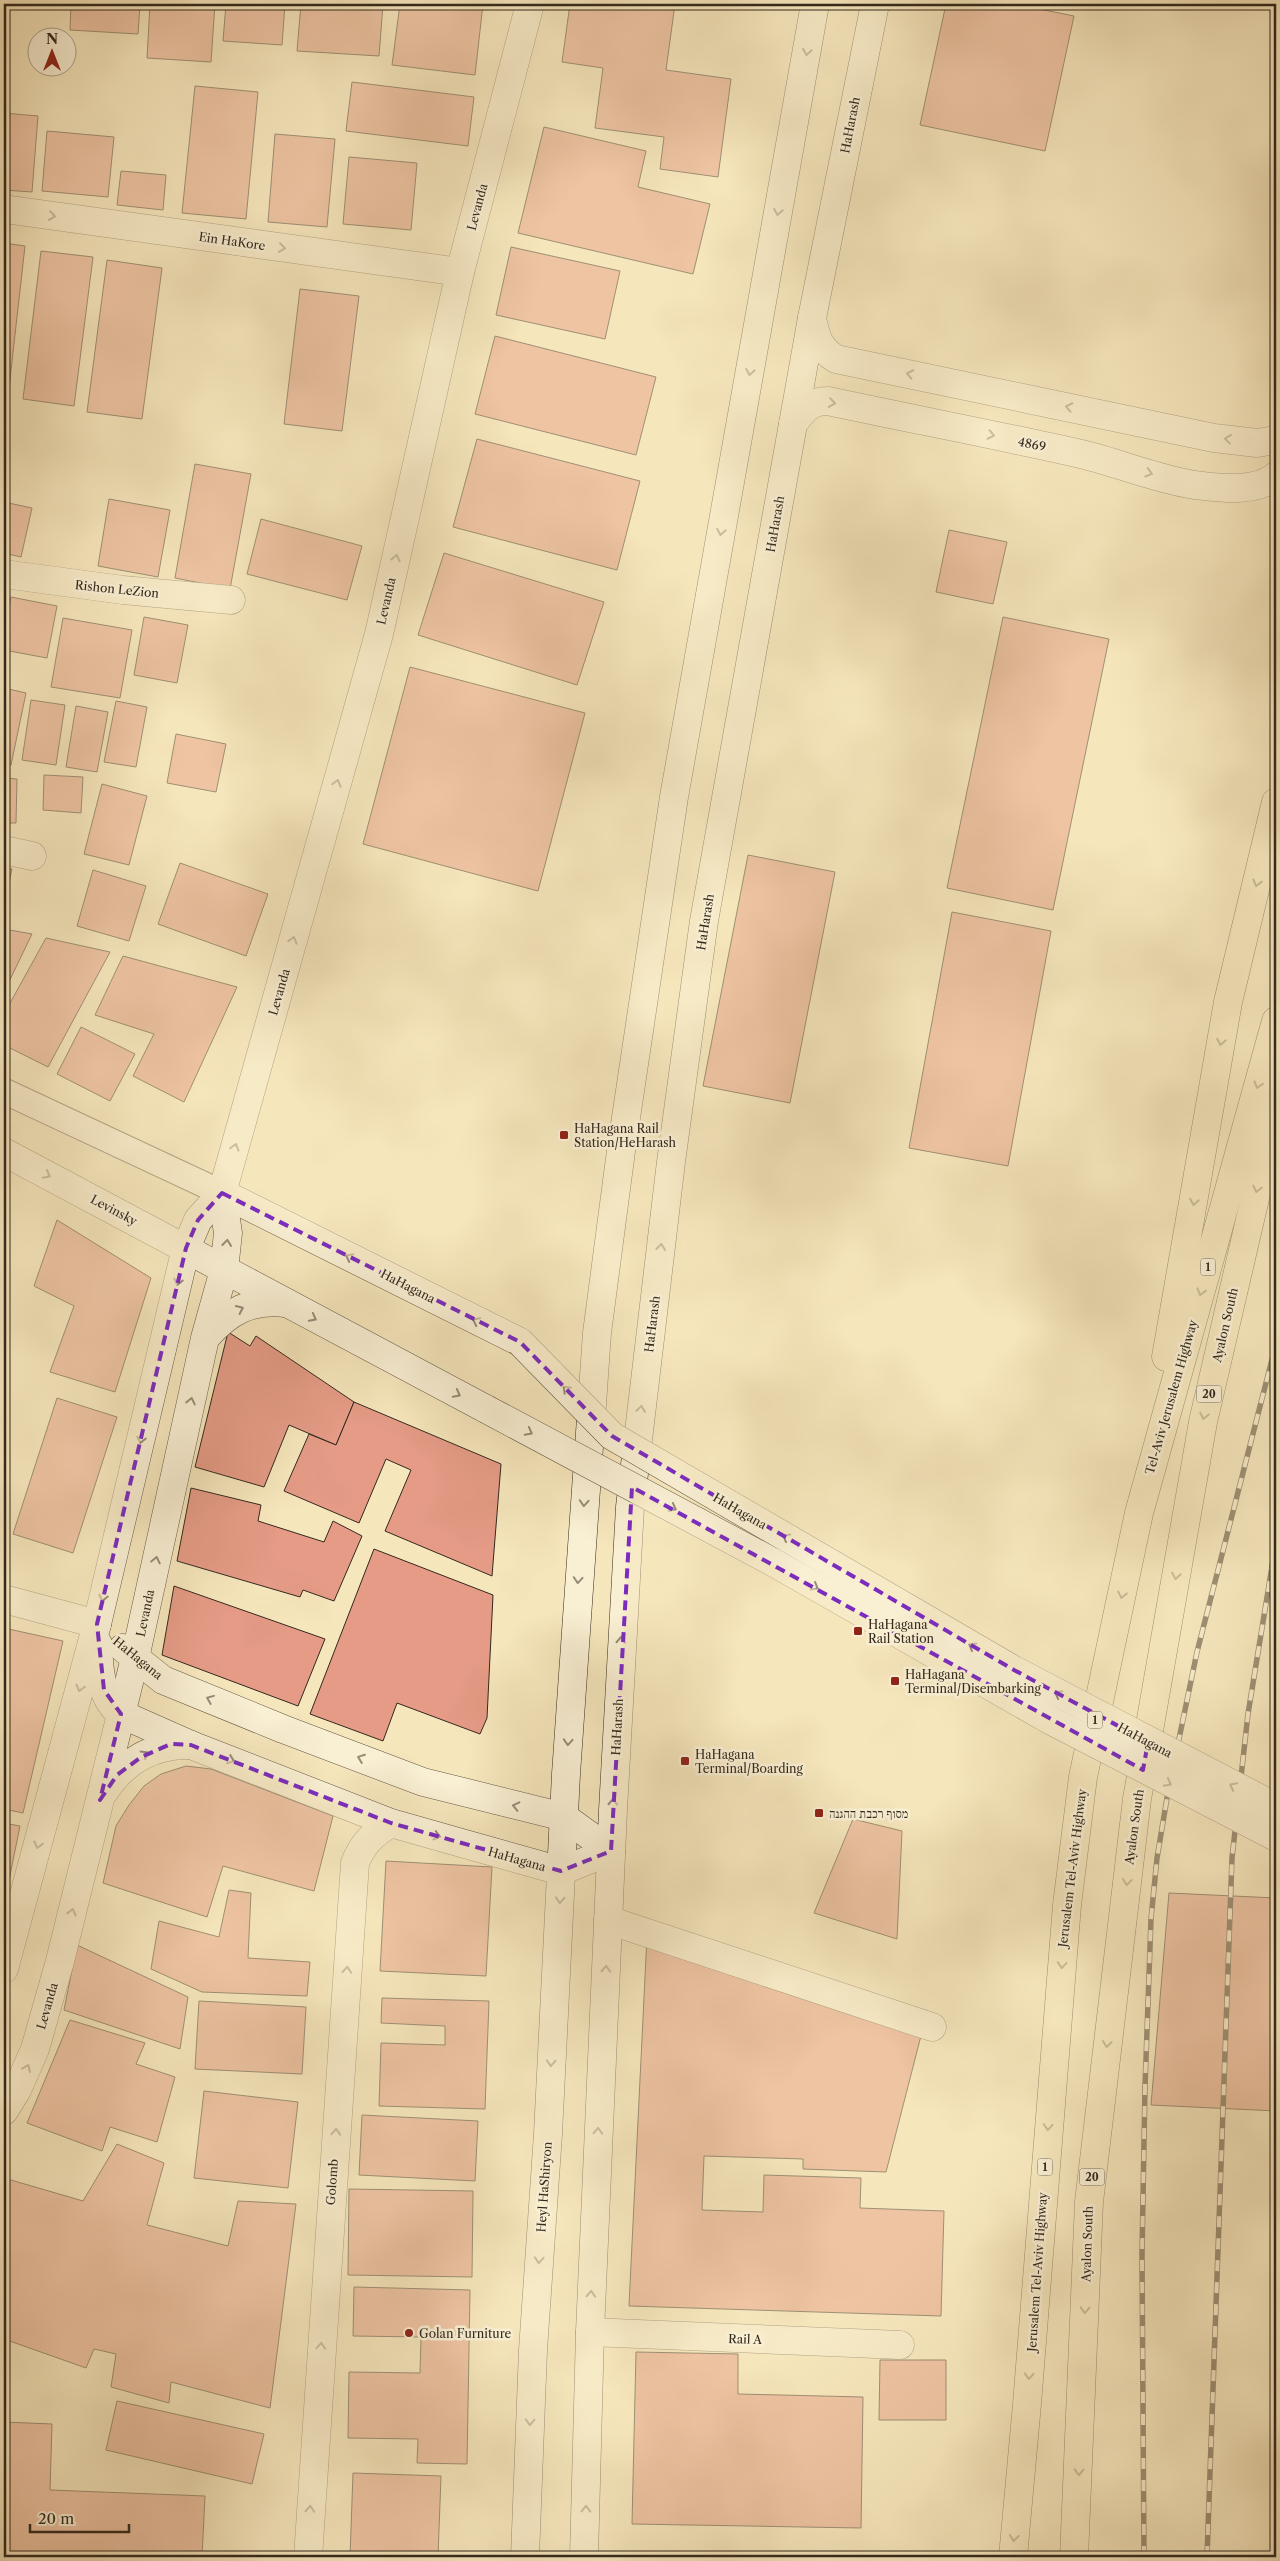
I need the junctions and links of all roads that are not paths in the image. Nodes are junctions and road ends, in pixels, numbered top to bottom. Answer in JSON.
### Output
{"nodes":[{"id":1,"x":530,"y":4,"type":"edge"},
{"id":2,"x":815,"y":4,"type":"edge"},
{"id":3,"x":874,"y":4,"type":"edge"},
{"id":4,"x":4,"y":209,"type":"edge"},
{"id":5,"x":460,"y":272,"type":"junction"},
{"id":6,"x":812,"y":318,"type":"junction"},
{"id":7,"x":793,"y":424,"type":"junction"},
{"id":8,"x":1276,"y":440,"type":"edge"},
{"id":9,"x":1276,"y":476,"type":"edge"},
{"id":10,"x":4,"y":574,"type":"edge"},
{"id":11,"x":231,"y":600,"type":"dead end"},
{"id":12,"x":1276,"y":802,"type":"edge"},
{"id":13,"x":4,"y":850,"type":"edge"},
{"id":14,"x":32,"y":856,"type":"dead end"},
{"id":15,"x":1276,"y":1021,"type":"edge"},
{"id":16,"x":4,"y":1091,"type":"edge"},
{"id":17,"x":1276,"y":1108,"type":"edge"},
{"id":18,"x":4,"y":1152,"type":"edge"},
{"id":19,"x":222,"y":1194,"type":"junction"},
{"id":20,"x":186,"y":1248,"type":"junction"},
{"id":21,"x":224,"y":1270,"type":"junction"},
{"id":22,"x":286,"y":1303,"type":"junction"},
{"id":23,"x":205,"y":1338,"type":"junction"},
{"id":24,"x":1139,"y":1513,"type":"junction"},
{"id":25,"x":4,"y":1599,"type":"edge"},
{"id":26,"x":97,"y":1624,"type":"junction"},
{"id":27,"x":135,"y":1658,"type":"junction"},
{"id":28,"x":121,"y":1714,"type":"junction"},
{"id":29,"x":191,"y":1745,"type":"junction"},
{"id":30,"x":1083,"y":1777,"type":"joint"},
{"id":31,"x":100,"y":1800,"type":"junction"},
{"id":32,"x":1276,"y":1807,"type":"edge"},
{"id":33,"x":564,"y":1817,"type":"junction"},
{"id":34,"x":391,"y":1823,"type":"junction"},
{"id":35,"x":1276,"y":1837,"type":"edge"},
{"id":36,"x":611,"y":1851,"type":"junction"},
{"id":37,"x":561,"y":1871,"type":"junction"},
{"id":38,"x":608,"y":1920,"type":"junction"},
{"id":39,"x":4,"y":1969,"type":"edge"},
{"id":40,"x":932,"y":2027,"type":"dead end"},
{"id":41,"x":4,"y":2111,"type":"edge"},
{"id":42,"x":590,"y":2332,"type":"junction"},
{"id":43,"x":900,"y":2345,"type":"dead end"},
{"id":44,"x":308,"y":2557,"type":"edge"},
{"id":45,"x":525,"y":2557,"type":"edge"},
{"id":46,"x":584,"y":2557,"type":"edge"},
{"id":47,"x":1012,"y":2557,"type":"edge"},
{"id":48,"x":1074,"y":2557,"type":"edge"}],
"edges":[{"from":1,"to":5,"type":"street","name":"Levanda"},
{"from":2,"to":33,"type":"street","one_way":true},
{"from":3,"to":6,"type":"street","name":"HaHarash"},
{"from":4,"to":5,"type":"street","name":"Ein HaKore","one_way":true},
{"from":19,"to":5,"type":"street","name":"Levanda","one_way":true},
{"from":6,"to":7,"type":"street","name":"HaHarash"},
{"from":8,"to":6,"type":"street","one_way":true},
{"from":7,"to":9,"type":"street","name":"4869","one_way":true},
{"from":36,"to":7,"type":"street","name":"HaHarash","one_way":true},
{"from":10,"to":11,"type":"street","name":"Rishon LeZion"},
{"from":12,"to":24,"type":"highway","one_way":true},
{"from":13,"to":14,"type":"street"},
{"from":15,"to":24,"type":"highway","name":"Tel-Aviv Jerusalem Highway","number":"1","one_way":true},
{"from":16,"to":19,"type":"street"},
{"from":17,"to":48,"type":"highway","name":"Ayalon South","number":"20","one_way":true},
{"from":18,"to":20,"type":"street","name":"Levinsky","one_way":true},
{"from":19,"to":20,"type":"street","name":"Levanda"},
{"from":21,"to":19,"type":"street","name":"Levanda","one_way":true},
{"from":32,"to":19,"type":"street","name":"HaHagana","one_way":true,"bridge":true},
{"from":20,"to":21,"type":"street","name":"Levinsky"},
{"from":20,"to":26,"type":"street","name":"Levanda","one_way":true},
{"from":21,"to":22,"type":"street"},
{"from":21,"to":23,"type":"street","name":"Levanda"},
{"from":23,"to":22,"type":"street","one_way":true},
{"from":22,"to":35,"type":"street","one_way":true,"bridge":true},
{"from":27,"to":23,"type":"street","name":"Levanda","one_way":true},
{"from":24,"to":30,"type":"highway","name":"Tel-Aviv Jerusalem Highway","number":"1","one_way":true},
{"from":25,"to":26,"type":"street"},
{"from":26,"to":27,"type":"street","name":"HaHagana"},
{"from":26,"to":28,"type":"street","name":"HaHagana"},
{"from":26,"to":39,"type":"street","name":"Levanda","one_way":true},
{"from":27,"to":28,"type":"street","name":"Levanda"},
{"from":33,"to":27,"type":"street","name":"HaHagana","one_way":true},
{"from":28,"to":29,"type":"street","name":"HaHagana"},
{"from":28,"to":31,"type":"street","name":"Levanda"},
{"from":31,"to":29,"type":"street","one_way":true},
{"from":29,"to":34,"type":"street","name":"HaHagana","one_way":true},
{"from":30,"to":47,"type":"highway","name":"Jerusalem Tel-Aviv Highway","number":"1","one_way":true},
{"from":41,"to":31,"type":"street","name":"Levanda","one_way":true},
{"from":33,"to":36,"type":"street","name":"HaHagana"},
{"from":33,"to":37,"type":"street","name":"Heyl HaShiryon"},
{"from":34,"to":37,"type":"street","name":"HaHagana","one_way":true},
{"from":44,"to":34,"type":"street","name":"Golomb","one_way":true},
{"from":36,"to":37,"type":"street","name":"HaHagana"},
{"from":36,"to":38,"type":"street"},
{"from":37,"to":45,"type":"street","name":"Heyl HaShiryon","one_way":true},
{"from":38,"to":40,"type":"street"},
{"from":42,"to":38,"type":"street","one_way":true},
{"from":42,"to":43,"type":"street","name":"Rail A"},
{"from":46,"to":42,"type":"street","one_way":true}]}
